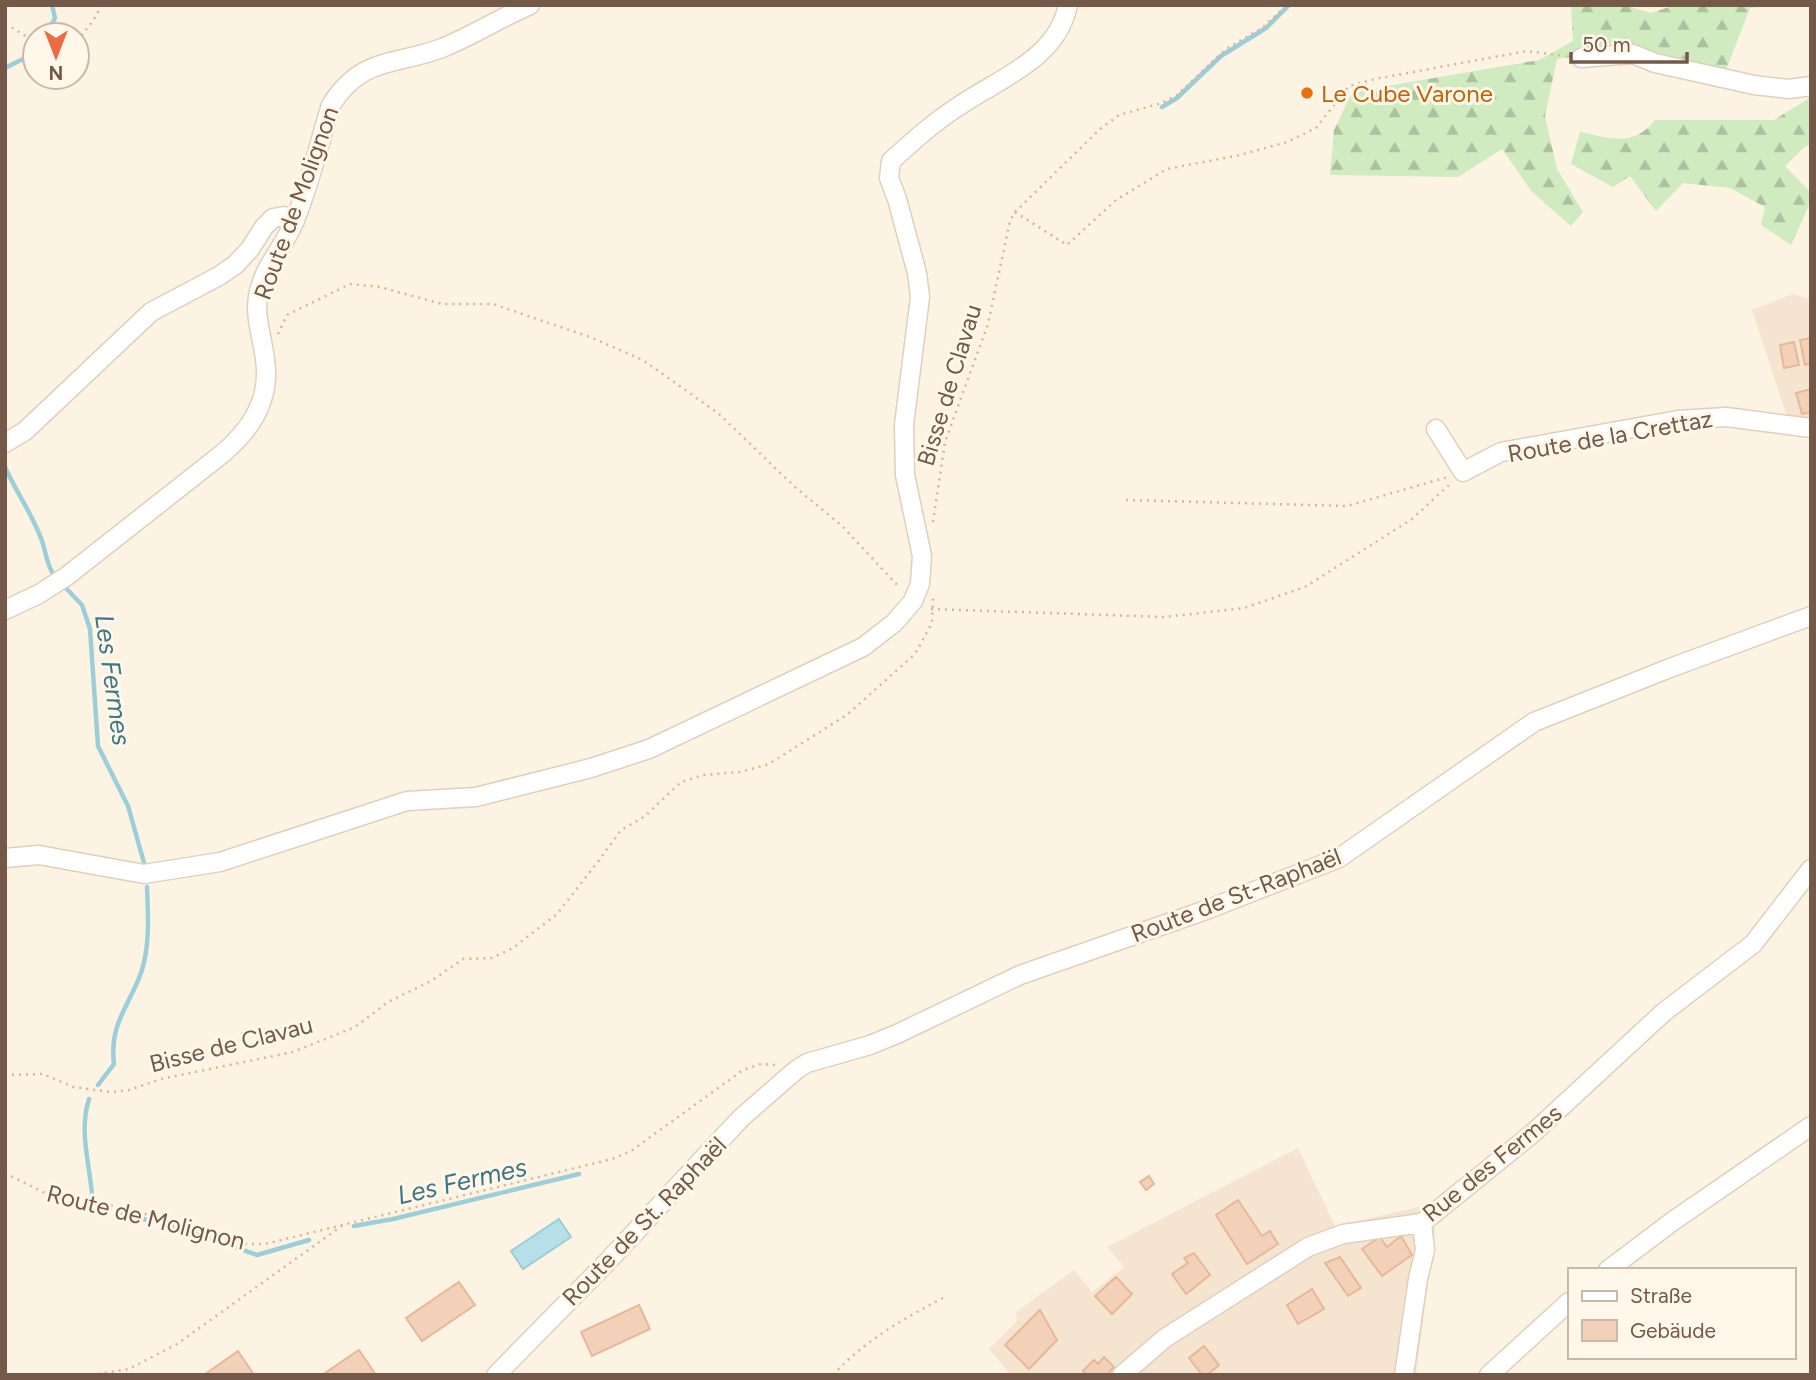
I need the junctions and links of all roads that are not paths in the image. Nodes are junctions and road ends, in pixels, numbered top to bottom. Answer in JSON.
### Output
{"nodes":[{"id":1,"x":530,"y":5,"type":"edge"},
{"id":2,"x":1068,"y":5,"type":"edge"},
{"id":3,"x":1581,"y":58,"type":"road end"},
{"id":4,"x":1811,"y":86,"type":"edge"},
{"id":5,"x":295,"y":221,"type":"junction"},
{"id":6,"x":1811,"y":428,"type":"edge"},
{"id":7,"x":1436,"y":429,"type":"dead end"},
{"id":8,"x":5,"y":443,"type":"edge"},
{"id":9,"x":5,"y":610,"type":"edge"},
{"id":10,"x":1811,"y":615,"type":"edge"},
{"id":11,"x":5,"y":858,"type":"edge"},
{"id":12,"x":1811,"y":869,"type":"edge"},
{"id":13,"x":796,"y":1070,"type":"joint"},
{"id":14,"x":1811,"y":1126,"type":"edge"},
{"id":15,"x":1422,"y":1223,"type":"junction"},
{"id":16,"x":1611,"y":1268,"type":"edge"},
{"id":17,"x":1568,"y":1303,"type":"edge"},
{"id":18,"x":496,"y":1375,"type":"edge"},
{"id":19,"x":1122,"y":1375,"type":"edge"},
{"id":20,"x":1404,"y":1375,"type":"edge"},
{"id":21,"x":1489,"y":1375,"type":"edge"}],
"edges":[{"from":1,"to":5,"type":"street","name":"Route de Molignon"},
{"from":2,"to":11,"type":"street"},
{"from":3,"to":4,"type":"street"},
{"from":5,"to":8,"type":"street"},
{"from":5,"to":9,"type":"street","name":"Route de Molignon"},
{"from":6,"to":7,"type":"street","name":"Route de la Crettaz"},
{"from":10,"to":13,"type":"street","name":"Route de St-Raphaël"},
{"from":12,"to":15,"type":"street","name":"Rue des Fermes"},
{"from":13,"to":18,"type":"street","name":"Route de St. Raphaël"},
{"from":14,"to":16,"type":"street"},
{"from":15,"to":19,"type":"street","name":"Rue des Fermes"},
{"from":15,"to":20,"type":"street"},
{"from":17,"to":21,"type":"street"}]}
